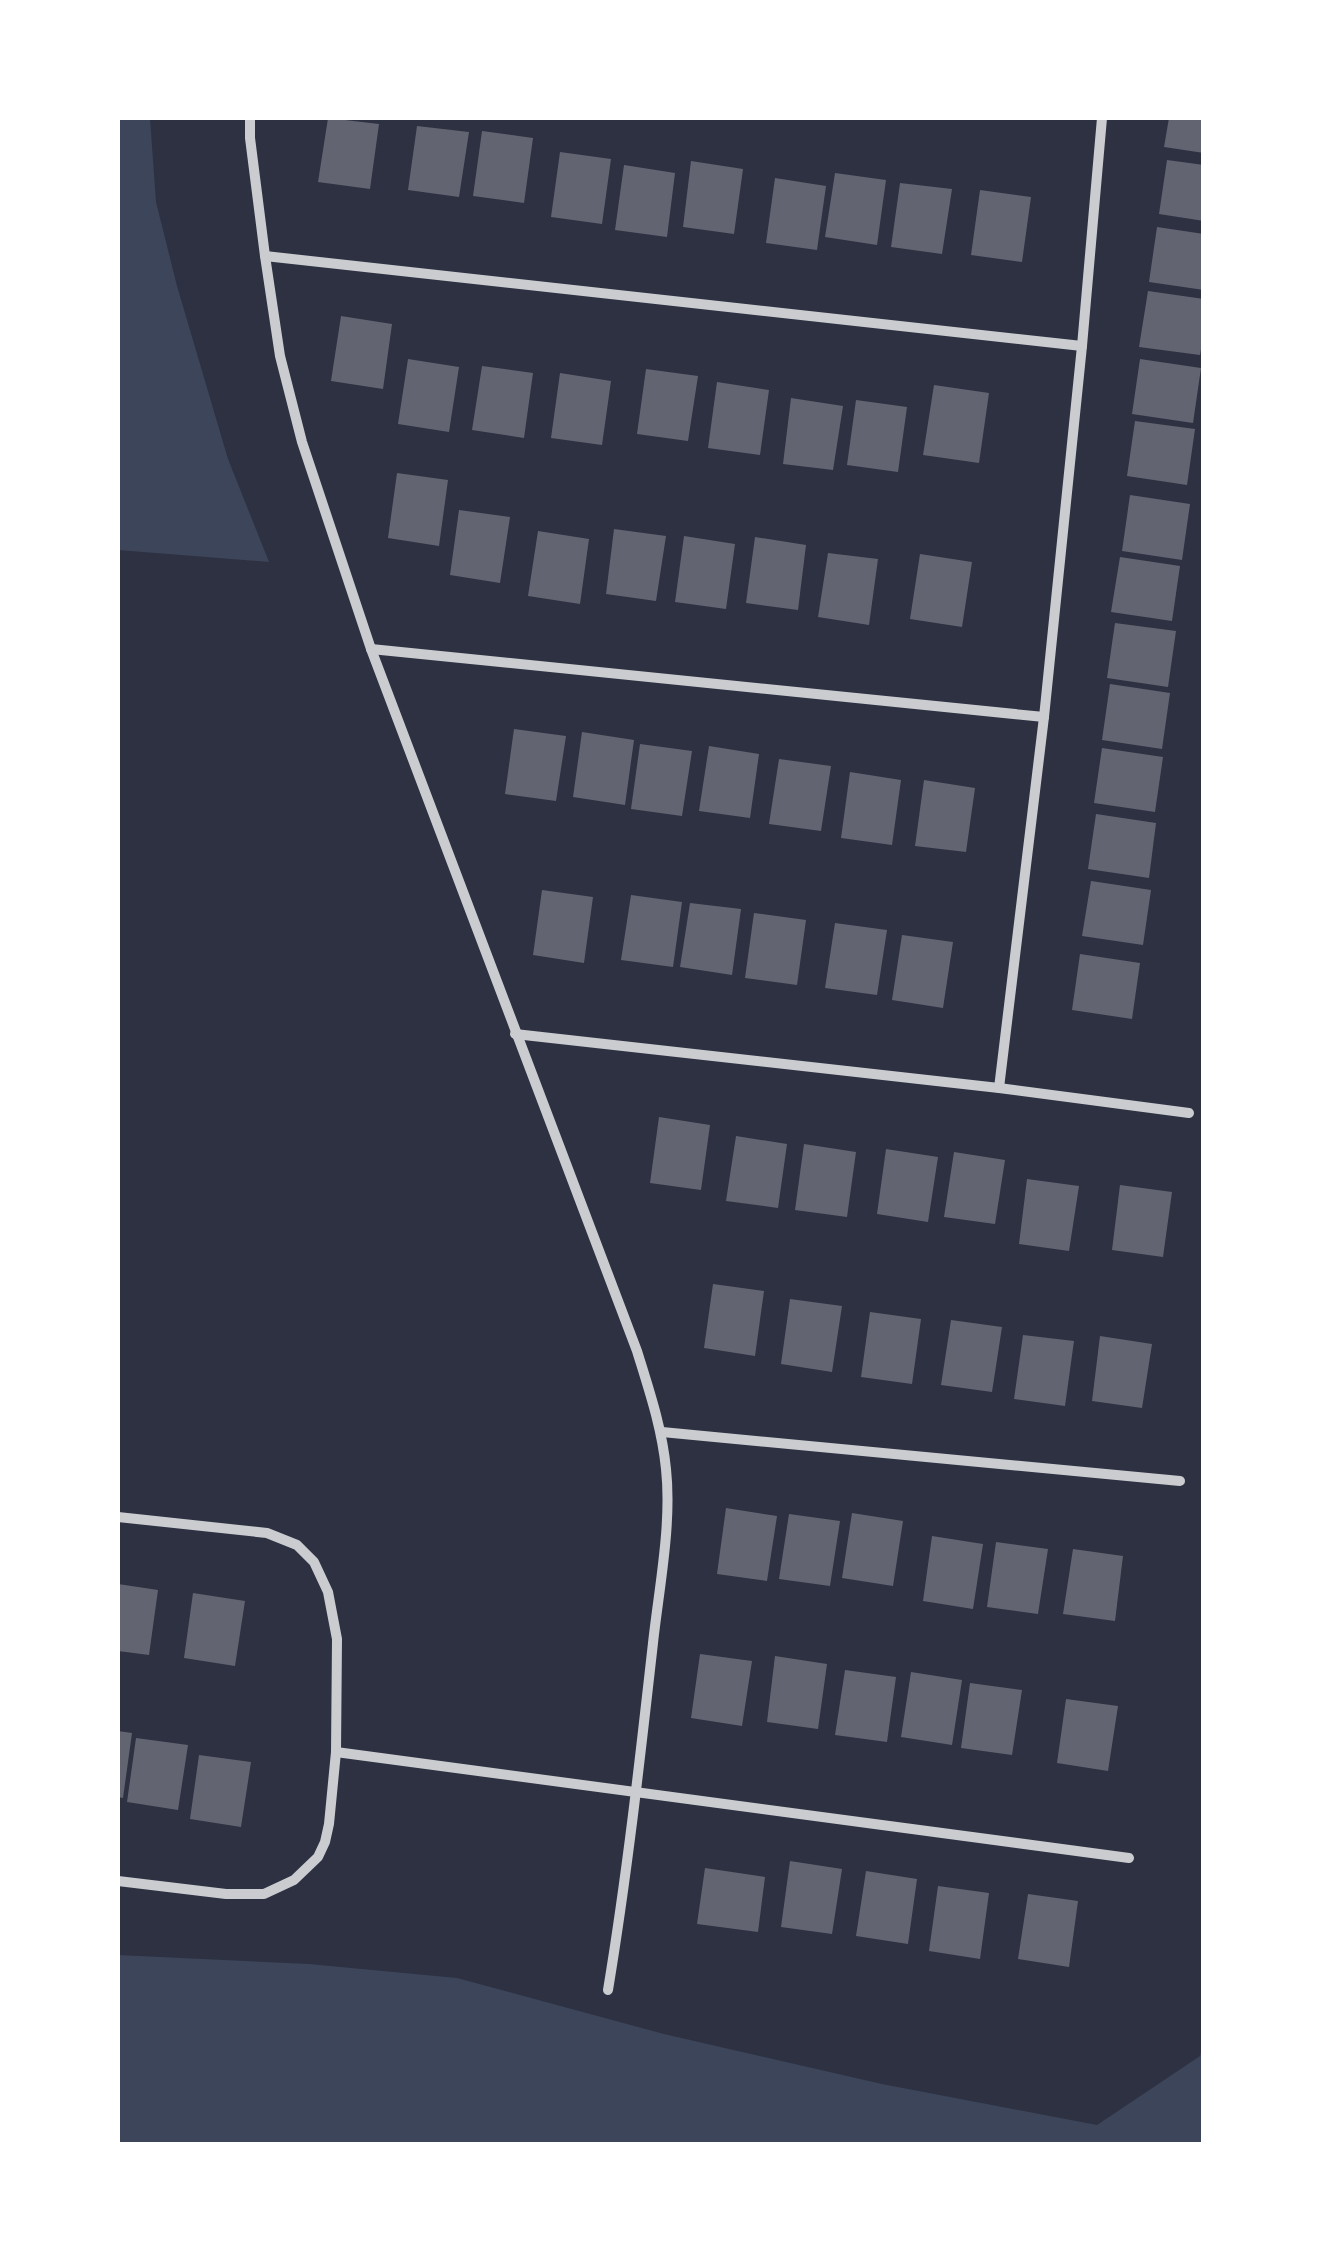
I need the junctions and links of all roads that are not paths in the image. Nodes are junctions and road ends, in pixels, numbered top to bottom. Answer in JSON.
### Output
{"nodes":[{"id":1,"x":250,"y":118,"type":"edge"},
{"id":2,"x":1102,"y":118,"type":"edge"},
{"id":3,"x":265,"y":256,"type":"junction"},
{"id":4,"x":1082,"y":346,"type":"junction"},
{"id":5,"x":372,"y":649,"type":"junction"},
{"id":6,"x":1044,"y":717,"type":"junction"},
{"id":7,"x":515,"y":1034,"type":"junction"},
{"id":8,"x":999,"y":1088,"type":"junction"},
{"id":9,"x":1188,"y":1114,"type":"dead end"},
{"id":10,"x":662,"y":1432,"type":"junction"},
{"id":11,"x":1180,"y":1482,"type":"dead end"},
{"id":12,"x":118,"y":1516,"type":"edge"},
{"id":13,"x":336,"y":1752,"type":"junction"},
{"id":14,"x":636,"y":1794,"type":"junction"},
{"id":15,"x":1129,"y":1858,"type":"dead end"},
{"id":16,"x":118,"y":1881,"type":"edge"},
{"id":17,"x":608,"y":1990,"type":"dead end"}],
"edges":[{"from":1,"to":3,"type":"street"},
{"from":2,"to":4,"type":"street"},
{"from":3,"to":4,"type":"street"},
{"from":3,"to":5,"type":"street"},
{"from":4,"to":6,"type":"street"},
{"from":5,"to":6,"type":"street"},
{"from":5,"to":7,"type":"street"},
{"from":6,"to":8,"type":"street"},
{"from":7,"to":8,"type":"street"},
{"from":7,"to":10,"type":"street"},
{"from":8,"to":9,"type":"street"},
{"from":10,"to":11,"type":"street"},
{"from":10,"to":14,"type":"street"},
{"from":12,"to":13,"type":"street"},
{"from":13,"to":14,"type":"street"},
{"from":13,"to":16,"type":"street"},
{"from":14,"to":15,"type":"street"},
{"from":14,"to":17,"type":"street"}]}
